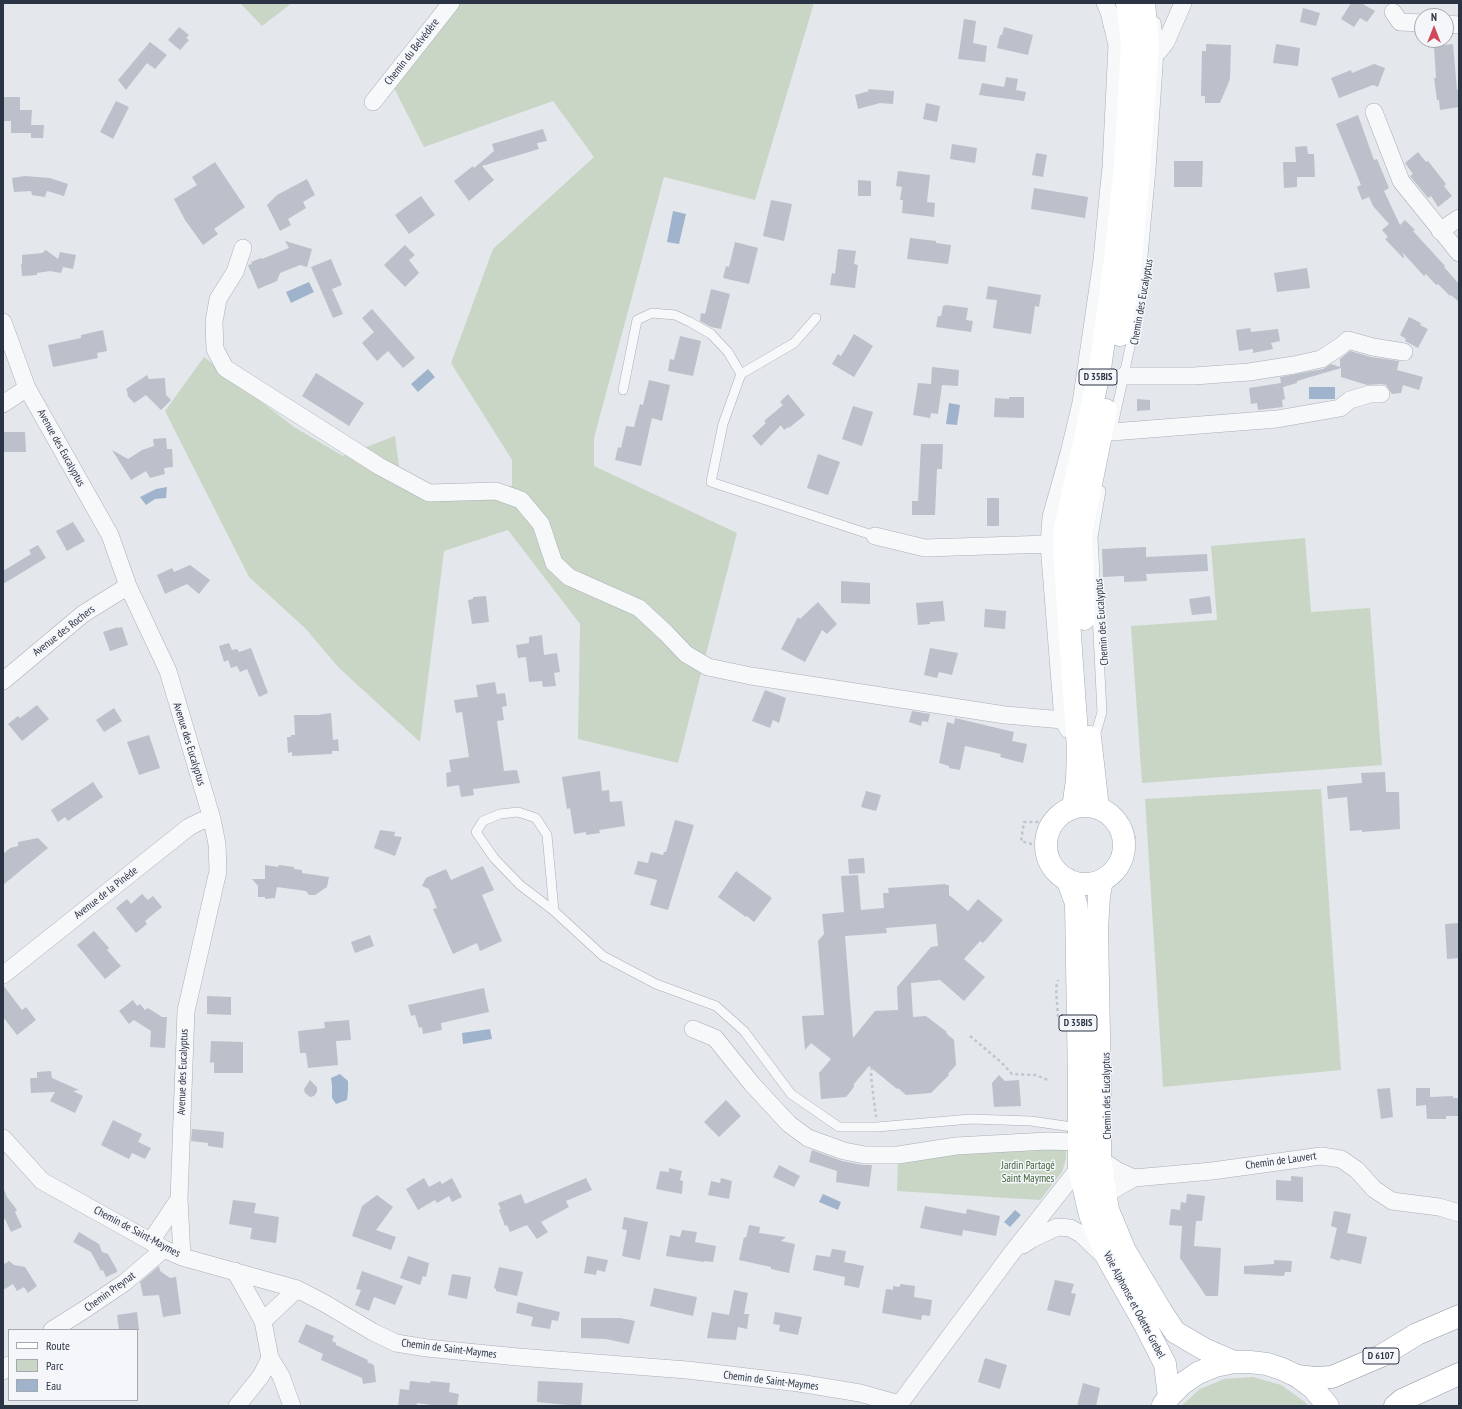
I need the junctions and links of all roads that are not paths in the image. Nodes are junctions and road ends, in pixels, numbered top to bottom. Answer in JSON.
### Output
{"nodes":[{"id":1,"x":451,"y":3,"type":"edge"},
{"id":2,"x":1105,"y":3,"type":"edge"},
{"id":3,"x":1127,"y":3,"type":"edge"},
{"id":4,"x":1183,"y":3,"type":"edge"},
{"id":5,"x":1149,"y":7,"type":"edge"},
{"id":6,"x":1393,"y":12,"type":"dead end"},
{"id":7,"x":1414,"y":23,"type":"edge"},
{"id":8,"x":1159,"y":51,"type":"junction"},
{"id":9,"x":373,"y":102,"type":"dead end"},
{"id":10,"x":1374,"y":112,"type":"dead end"},
{"id":11,"x":1459,"y":218,"type":"edge"},
{"id":12,"x":1440,"y":231,"type":"junction"},
{"id":13,"x":243,"y":248,"type":"dead end"},
{"id":14,"x":1459,"y":253,"type":"edge"},
{"id":15,"x":816,"y":318,"type":"dead end"},
{"id":16,"x":3,"y":322,"type":"edge"},
{"id":17,"x":1404,"y":352,"type":"dead end"},
{"id":18,"x":741,"y":374,"type":"junction"},
{"id":19,"x":1124,"y":376,"type":"junction"},
{"id":20,"x":27,"y":388,"type":"junction"},
{"id":21,"x":623,"y":390,"type":"dead end"},
{"id":22,"x":1381,"y":394,"type":"dead end"},
{"id":23,"x":3,"y":404,"type":"edge"},
{"id":24,"x":1111,"y":436,"type":"joint"},
{"id":25,"x":1102,"y":485,"type":"dead end"},
{"id":26,"x":875,"y":536,"type":"joint"},
{"id":27,"x":1049,"y":544,"type":"junction"},
{"id":28,"x":128,"y":586,"type":"junction"},
{"id":29,"x":3,"y":681,"type":"edge"},
{"id":30,"x":1063,"y":720,"type":"junction"},
{"id":31,"x":1085,"y":749,"type":"junction"},
{"id":32,"x":1105,"y":804,"type":"junction"},
{"id":33,"x":1065,"y":806,"type":"junction"},
{"id":34,"x":212,"y":819,"type":"junction"},
{"id":35,"x":1061,"y":879,"type":"junction"},
{"id":36,"x":1108,"y":882,"type":"junction"},
{"id":37,"x":554,"y":911,"type":"junction"},
{"id":38,"x":3,"y":975,"type":"edge"},
{"id":39,"x":693,"y":1029,"type":"dead end"},
{"id":40,"x":1079,"y":1135,"type":"junction"},
{"id":41,"x":3,"y":1138,"type":"edge"},
{"id":42,"x":1100,"y":1158,"type":"junction"},
{"id":43,"x":1079,"y":1168,"type":"junction"},
{"id":44,"x":1134,"y":1178,"type":"junction"},
{"id":45,"x":1104,"y":1195,"type":"junction"},
{"id":46,"x":179,"y":1199,"type":"junction"},
{"id":47,"x":1459,"y":1213,"type":"edge"},
{"id":48,"x":157,"y":1245,"type":"junction"},
{"id":49,"x":1011,"y":1254,"type":"junction"},
{"id":50,"x":182,"y":1257,"type":"junction"},
{"id":51,"x":1108,"y":1260,"type":"junction"},
{"id":52,"x":235,"y":1271,"type":"junction"},
{"id":53,"x":297,"y":1289,"type":"junction"},
{"id":54,"x":1459,"y":1316,"type":"edge"},
{"id":55,"x":263,"y":1321,"type":"junction"},
{"id":56,"x":54,"y":1329,"type":"edge"},
{"id":57,"x":270,"y":1358,"type":"junction"},
{"id":58,"x":1234,"y":1362,"type":"junction"},
{"id":59,"x":1459,"y":1374,"type":"edge"},
{"id":60,"x":1297,"y":1376,"type":"junction"},
{"id":61,"x":1165,"y":1401,"type":"edge"},
{"id":62,"x":899,"y":1405,"type":"edge"},
{"id":63,"x":237,"y":1406,"type":"edge"},
{"id":64,"x":292,"y":1406,"type":"edge"},
{"id":65,"x":1328,"y":1406,"type":"edge"},
{"id":66,"x":1395,"y":1406,"type":"edge"}],
"edges":[{"from":1,"to":9,"type":"street","name":"Chemin du Belvédère"},
{"from":2,"to":27,"type":"street","name":"Chemin des Eucalyptus"},
{"from":3,"to":31,"type":"main road","name":"Chemin des Eucalyptus","number":"D 35BIS"},
{"from":4,"to":8,"type":"street","name":"Chemin des Eucalyptus"},
{"from":5,"to":8,"type":"lane","name":"Chemin des Eucalyptus"},
{"from":5,"to":31,"type":"main road","name":"Chemin des Eucalyptus","number":"D 35BIS"},
{"from":6,"to":7,"type":"street"},
{"from":8,"to":19,"type":"lane","name":"Chemin des Eucalyptus"},
{"from":10,"to":12,"type":"street"},
{"from":11,"to":12,"type":"street"},
{"from":12,"to":14,"type":"street"},
{"from":13,"to":30,"type":"street"},
{"from":15,"to":18,"type":"lane"},
{"from":16,"to":20,"type":"street","name":"Avenue des Eucalyptus"},
{"from":17,"to":19,"type":"street"},
{"from":18,"to":21,"type":"lane"},
{"from":18,"to":26,"type":"lane"},
{"from":19,"to":24,"type":"lane","name":"Chemin des Eucalyptus"},
{"from":20,"to":23,"type":"street"},
{"from":20,"to":28,"type":"street","name":"Avenue des Eucalyptus"},
{"from":22,"to":24,"type":"street"},
{"from":25,"to":31,"type":"lane","name":"Chemin des Eucalyptus"},
{"from":26,"to":27,"type":"street"},
{"from":27,"to":30,"type":"street","name":"Chemin des Eucalyptus"},
{"from":28,"to":29,"type":"street","name":"Avenue des Rochers"},
{"from":28,"to":34,"type":"street","name":"Avenue des Eucalyptus"},
{"from":30,"to":31,"type":"street","name":"Chemin des Eucalyptus"},
{"from":31,"to":32,"type":"main road","name":"Chemin des Eucalyptus","number":"D 35BIS"},
{"from":31,"to":33,"type":"main road","name":"Chemin des Eucalyptus","number":"D 35BIS"},
{"from":32,"to":33,"type":"main road"},
{"from":32,"to":36,"type":"main road"},
{"from":33,"to":35,"type":"main road"},
{"from":34,"to":38,"type":"street","name":"Avenue de la Pinède"},
{"from":34,"to":46,"type":"street","name":"Avenue des Eucalyptus"},
{"from":35,"to":36,"type":"main road"},
{"from":35,"to":40,"type":"main road","number":"D 35BIS"},
{"from":36,"to":42,"type":"main road","name":"Chemin des Eucalyptus","number":"D 35BIS"},
{"from":37,"to":37,"type":"lane"},
{"from":37,"to":40,"type":"lane"},
{"from":39,"to":40,"type":"street"},
{"from":40,"to":43,"type":"main road","number":"D 35BIS"},
{"from":41,"to":48,"type":"street","name":"Chemin de Saint-Maymes"},
{"from":42,"to":44,"type":"street"},
{"from":42,"to":45,"type":"main road","name":"Chemin des Eucalyptus","number":"D 35BIS"},
{"from":43,"to":49,"type":"street"},
{"from":43,"to":51,"type":"main road","name":"Voie Alphonse et Odette Grebel","number":"D 35BIS"},
{"from":44,"to":45,"type":"street","name":"Chemin de Lauvert"},
{"from":44,"to":47,"type":"street","name":"Chemin de Lauvert"},
{"from":45,"to":58,"type":"main road","number":"D 35BIS"},
{"from":46,"to":48,"type":"street"},
{"from":46,"to":50,"type":"street","name":"Avenue des Eucalyptus"},
{"from":48,"to":50,"type":"street","name":"Chemin de Saint-Maymes"},
{"from":48,"to":56,"type":"street","name":"Chemin Preynat"},
{"from":49,"to":51,"type":"street"},
{"from":49,"to":62,"type":"street"},
{"from":50,"to":52,"type":"street","name":"Chemin de Saint-Maymes"},
{"from":51,"to":61,"type":"main road","name":"Voie Alphonse et Odette Grebel","number":"D 35BIS"},
{"from":52,"to":53,"type":"street","name":"Chemin de Saint-Maymes"},
{"from":52,"to":55,"type":"street"},
{"from":53,"to":55,"type":"street"},
{"from":53,"to":62,"type":"street","name":"Chemin de Saint-Maymes"},
{"from":54,"to":60,"type":"main road","number":"D 6107"},
{"from":55,"to":57,"type":"street"},
{"from":57,"to":63,"type":"street"},
{"from":57,"to":64,"type":"street"},
{"from":58,"to":60,"type":"main road"},
{"from":58,"to":61,"type":"main road"},
{"from":59,"to":66,"type":"main road"},
{"from":60,"to":65,"type":"main road"}]}
